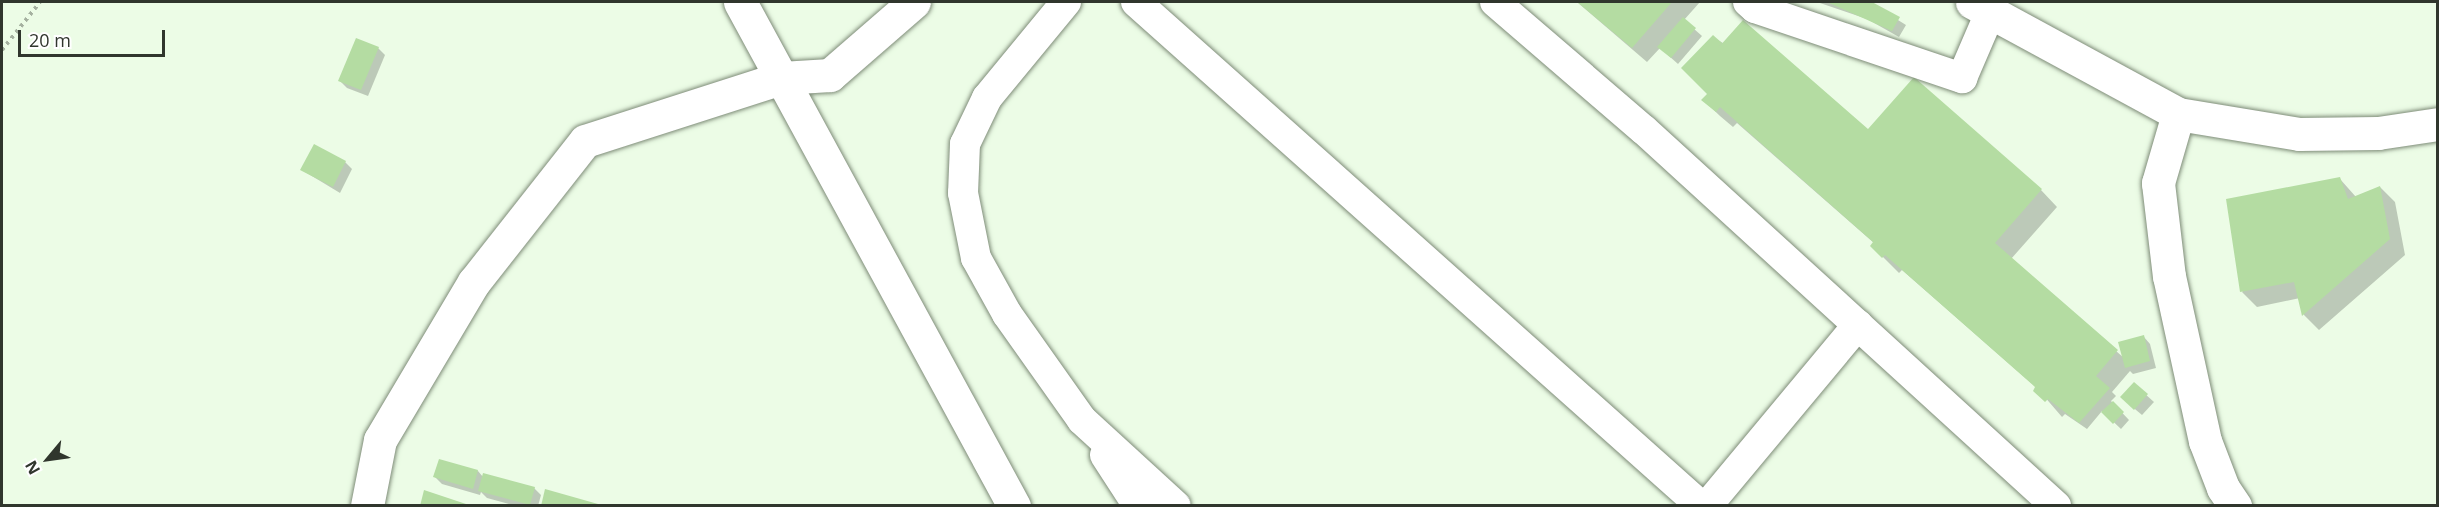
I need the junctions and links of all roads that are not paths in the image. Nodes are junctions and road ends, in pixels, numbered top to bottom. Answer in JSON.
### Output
{"nodes":[{"id":1,"x":740,"y":2,"type":"edge"},
{"id":2,"x":914,"y":2,"type":"edge"},
{"id":3,"x":1066,"y":2,"type":"edge"},
{"id":4,"x":1136,"y":2,"type":"edge"},
{"id":5,"x":1495,"y":2,"type":"edge"},
{"id":6,"x":1748,"y":2,"type":"edge"},
{"id":7,"x":1981,"y":7,"type":"edge"},
{"id":8,"x":781,"y":78,"type":"junction"},
{"id":9,"x":2178,"y":114,"type":"junction"},
{"id":10,"x":2438,"y":124,"type":"edge"},
{"id":11,"x":1858,"y":325,"type":"junction"},
{"id":12,"x":1082,"y":420,"type":"junction"},
{"id":13,"x":2043,"y":501,"type":"edge"},
{"id":14,"x":367,"y":506,"type":"edge"},
{"id":15,"x":1014,"y":506,"type":"edge"},
{"id":16,"x":1138,"y":506,"type":"edge"},
{"id":17,"x":1176,"y":506,"type":"edge"},
{"id":18,"x":1701,"y":506,"type":"edge"},
{"id":19,"x":1707,"y":506,"type":"edge"},
{"id":20,"x":2235,"y":506,"type":"edge"}],
"edges":[{"from":1,"to":8,"type":"street"},
{"from":2,"to":8,"type":"street"},
{"from":3,"to":12,"type":"lane"},
{"from":4,"to":18,"type":"lane"},
{"from":5,"to":11,"type":"lane"},
{"from":6,"to":7,"type":"lane"},
{"from":7,"to":9,"type":"street"},
{"from":8,"to":14,"type":"street"},
{"from":8,"to":15,"type":"street"},
{"from":9,"to":10,"type":"street"},
{"from":9,"to":20,"type":"street"},
{"from":11,"to":13,"type":"lane"},
{"from":11,"to":19,"type":"lane"},
{"from":12,"to":16,"type":"lane"},
{"from":12,"to":17,"type":"lane"}]}
